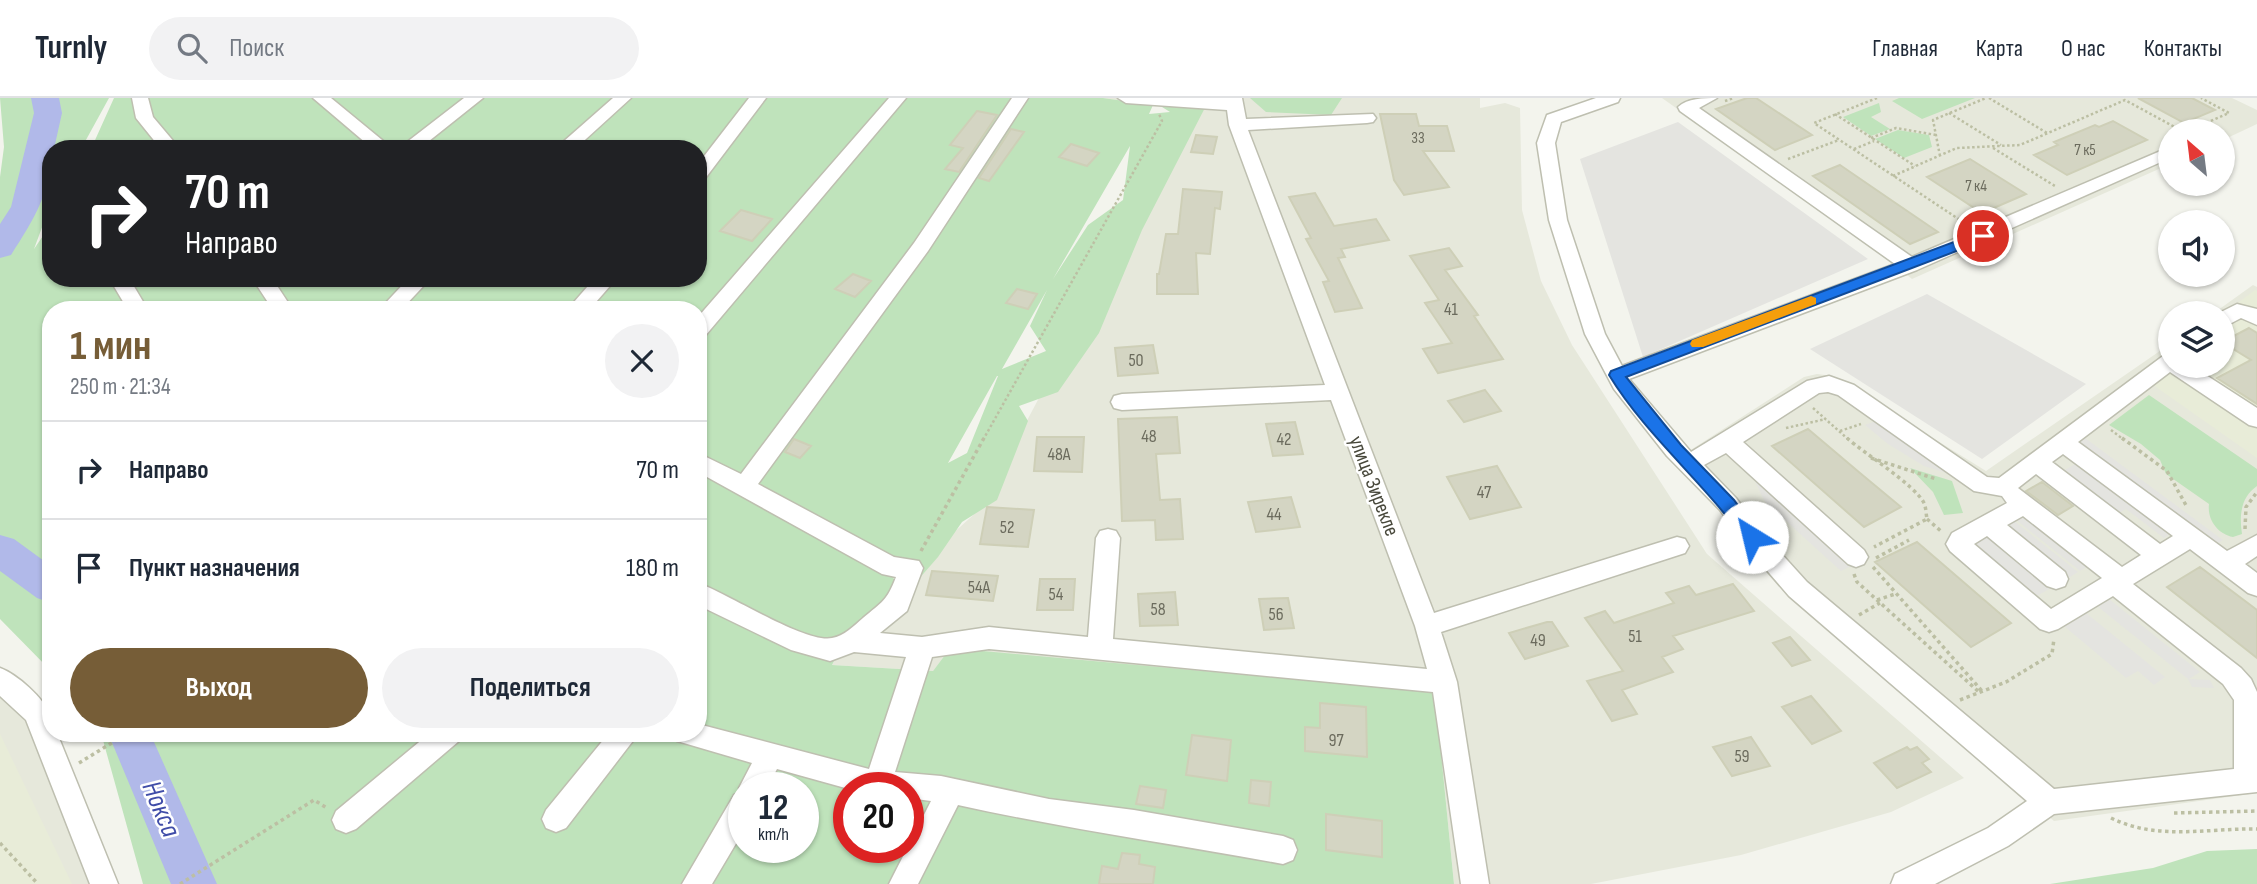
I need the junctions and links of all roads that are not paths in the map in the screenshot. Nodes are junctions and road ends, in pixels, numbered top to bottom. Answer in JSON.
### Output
{"nodes":[{"id":1,"x":140,"y":98,"type":"edge"},
{"id":2,"x":475,"y":98,"type":"edge"},
{"id":3,"x":623,"y":98,"type":"edge"},
{"id":4,"x":758,"y":98,"type":"edge"},
{"id":5,"x":898,"y":98,"type":"edge"},
{"id":6,"x":1020,"y":98,"type":"edge"},
{"id":7,"x":1126,"y":98,"type":"edge"},
{"id":8,"x":1612,"y":98,"type":"edge"},
{"id":9,"x":1709,"y":98,"type":"edge"},
{"id":10,"x":329,"y":100,"type":"edge"},
{"id":11,"x":1236,"y":109,"type":"edge"},
{"id":12,"x":1367,"y":118,"type":"dead end"},
{"id":13,"x":163,"y":140,"type":"edge"},
{"id":14,"x":374,"y":140,"type":"edge"},
{"id":15,"x":419,"y":140,"type":"edge"},
{"id":16,"x":574,"y":140,"type":"edge"},
{"id":17,"x":2158,"y":157,"type":"edge"},
{"id":18,"x":707,"y":164,"type":"edge"},
{"id":19,"x":1910,"y":265,"type":"junction"},
{"id":20,"x":412,"y":287,"type":"edge"},
{"id":21,"x":599,"y":287,"type":"edge"},
{"id":22,"x":398,"y":301,"type":"edge"},
{"id":23,"x":585,"y":301,"type":"edge"},
{"id":24,"x":2235,"y":312,"type":"edge"},
{"id":25,"x":2257,"y":318,"type":"edge"},
{"id":26,"x":707,"y":321,"type":"edge"},
{"id":27,"x":2158,"y":370,"type":"edge"},
{"id":28,"x":1616,"y":375,"type":"junction"},
{"id":29,"x":2195,"y":378,"type":"edge"},
{"id":30,"x":1339,"y":392,"type":"junction"},
{"id":31,"x":1122,"y":402,"type":"dead end"},
{"id":32,"x":2257,"y":419,"type":"edge"},
{"id":33,"x":1727,"y":441,"type":"junction"},
{"id":34,"x":2063,"y":442,"type":"junction"},
{"id":35,"x":1681,"y":456,"type":"junction"},
{"id":36,"x":2036,"y":462,"type":"junction"},
{"id":37,"x":707,"y":466,"type":"edge"},
{"id":38,"x":745,"y":485,"type":"junction"},
{"id":39,"x":2003,"y":487,"type":"junction"},
{"id":40,"x":2025,"y":504,"type":"junction"},
{"id":41,"x":1989,"y":524,"type":"junction"},
{"id":42,"x":2191,"y":537,"type":"junction"},
{"id":43,"x":1108,"y":538,"type":"dead end"},
{"id":44,"x":1677,"y":546,"type":"dead end"},
{"id":45,"x":2256,"y":546,"type":"edge"},
{"id":46,"x":2160,"y":556,"type":"junction"},
{"id":47,"x":1862,"y":560,"type":"road end"},
{"id":48,"x":2226,"y":563,"type":"junction"},
{"id":49,"x":2056,"y":579,"type":"dead end"},
{"id":50,"x":2117,"y":581,"type":"junction"},
{"id":51,"x":2257,"y":586,"type":"edge"},
{"id":52,"x":707,"y":598,"type":"edge"},
{"id":53,"x":1427,"y":626,"type":"junction"},
{"id":54,"x":853,"y":641,"type":"junction"},
{"id":55,"x":922,"y":648,"type":"junction"},
{"id":56,"x":1100,"y":649,"type":"junction"},
{"id":57,"x":0,"y":679,"type":"edge"},
{"id":58,"x":1444,"y":682,"type":"junction"},
{"id":59,"x":42,"y":728,"type":"edge"},
{"id":60,"x":707,"y":739,"type":"edge"},
{"id":61,"x":48,"y":742,"type":"edge"},
{"id":62,"x":439,"y":742,"type":"edge"},
{"id":63,"x":619,"y":742,"type":"edge"},
{"id":64,"x":769,"y":757,"type":"junction"},
{"id":65,"x":761,"y":772,"type":"edge"},
{"id":66,"x":833,"y":772,"type":"edge"},
{"id":67,"x":882,"y":772,"type":"edge"},
{"id":68,"x":2252,"y":780,"type":"edge"},
{"id":69,"x":924,"y":788,"type":"edge"},
{"id":70,"x":951,"y":791,"type":"junction"},
{"id":71,"x":2049,"y":802,"type":"junction"},
{"id":72,"x":556,"y":819,"type":"dead end"},
{"id":73,"x":346,"y":820,"type":"road end"},
{"id":74,"x":728,"y":831,"type":"edge"},
{"id":75,"x":1283,"y":850,"type":"dead end"},
{"id":76,"x":104,"y":884,"type":"edge"},
{"id":77,"x":696,"y":884,"type":"edge"},
{"id":78,"x":903,"y":884,"type":"edge"},
{"id":79,"x":1475,"y":884,"type":"edge"},
{"id":80,"x":1905,"y":884,"type":"edge"}],
"edges":[{"from":1,"to":13,"type":"street"},
{"from":2,"to":15,"type":"street"},
{"from":3,"to":16,"type":"street"},
{"from":4,"to":18,"type":"street"},
{"from":5,"to":26,"type":"street"},
{"from":6,"to":38,"type":"street"},
{"from":7,"to":11,"type":"street"},
{"from":8,"to":28,"type":"street"},
{"from":9,"to":19,"type":"lane"},
{"from":10,"to":14,"type":"street"},
{"from":11,"to":12,"type":"street"},
{"from":11,"to":30,"type":"street","name":"улица Зирекле"},
{"from":17,"to":19,"type":"street"},
{"from":19,"to":28,"type":"street"},
{"from":20,"to":22,"type":"street"},
{"from":21,"to":23,"type":"street"},
{"from":24,"to":25,"type":"street"},
{"from":27,"to":34,"type":"street"},
{"from":28,"to":35,"type":"street"},
{"from":29,"to":32,"type":"street"},
{"from":30,"to":31,"type":"street"},
{"from":30,"to":53,"type":"street","name":"улица Зирекле"},
{"from":33,"to":35,"type":"street"},
{"from":33,"to":39,"type":"street"},
{"from":33,"to":47,"type":"street"},
{"from":34,"to":36,"type":"street"},
{"from":34,"to":42,"type":"street"},
{"from":35,"to":71,"type":"street"},
{"from":36,"to":39,"type":"street"},
{"from":36,"to":46,"type":"street"},
{"from":37,"to":38,"type":"street"},
{"from":38,"to":54,"type":"street"},
{"from":39,"to":40,"type":"street"},
{"from":40,"to":41,"type":"street"},
{"from":40,"to":50,"type":"street"},
{"from":41,"to":49,"type":"street"},
{"from":41,"to":50,"type":"street"},
{"from":42,"to":46,"type":"street"},
{"from":42,"to":48,"type":"street"},
{"from":43,"to":56,"type":"street"},
{"from":44,"to":53,"type":"street"},
{"from":45,"to":48,"type":"street"},
{"from":46,"to":50,"type":"street"},
{"from":48,"to":51,"type":"street"},
{"from":50,"to":68,"type":"street"},
{"from":52,"to":54,"type":"street"},
{"from":53,"to":58,"type":"street","name":"улица Зирекле"},
{"from":54,"to":55,"type":"street"},
{"from":55,"to":56,"type":"street"},
{"from":55,"to":67,"type":"street"},
{"from":56,"to":58,"type":"street"},
{"from":57,"to":59,"type":"street"},
{"from":58,"to":79,"type":"street","name":"улица Зирекле"},
{"from":60,"to":64,"type":"street"},
{"from":61,"to":76,"type":"street"},
{"from":62,"to":73,"type":"street"},
{"from":63,"to":72,"type":"street"},
{"from":64,"to":65,"type":"street"},
{"from":64,"to":66,"type":"street"},
{"from":68,"to":71,"type":"street"},
{"from":69,"to":70,"type":"street"},
{"from":70,"to":75,"type":"street"},
{"from":70,"to":78,"type":"street"},
{"from":71,"to":80,"type":"street"},
{"from":74,"to":77,"type":"street"}]}
